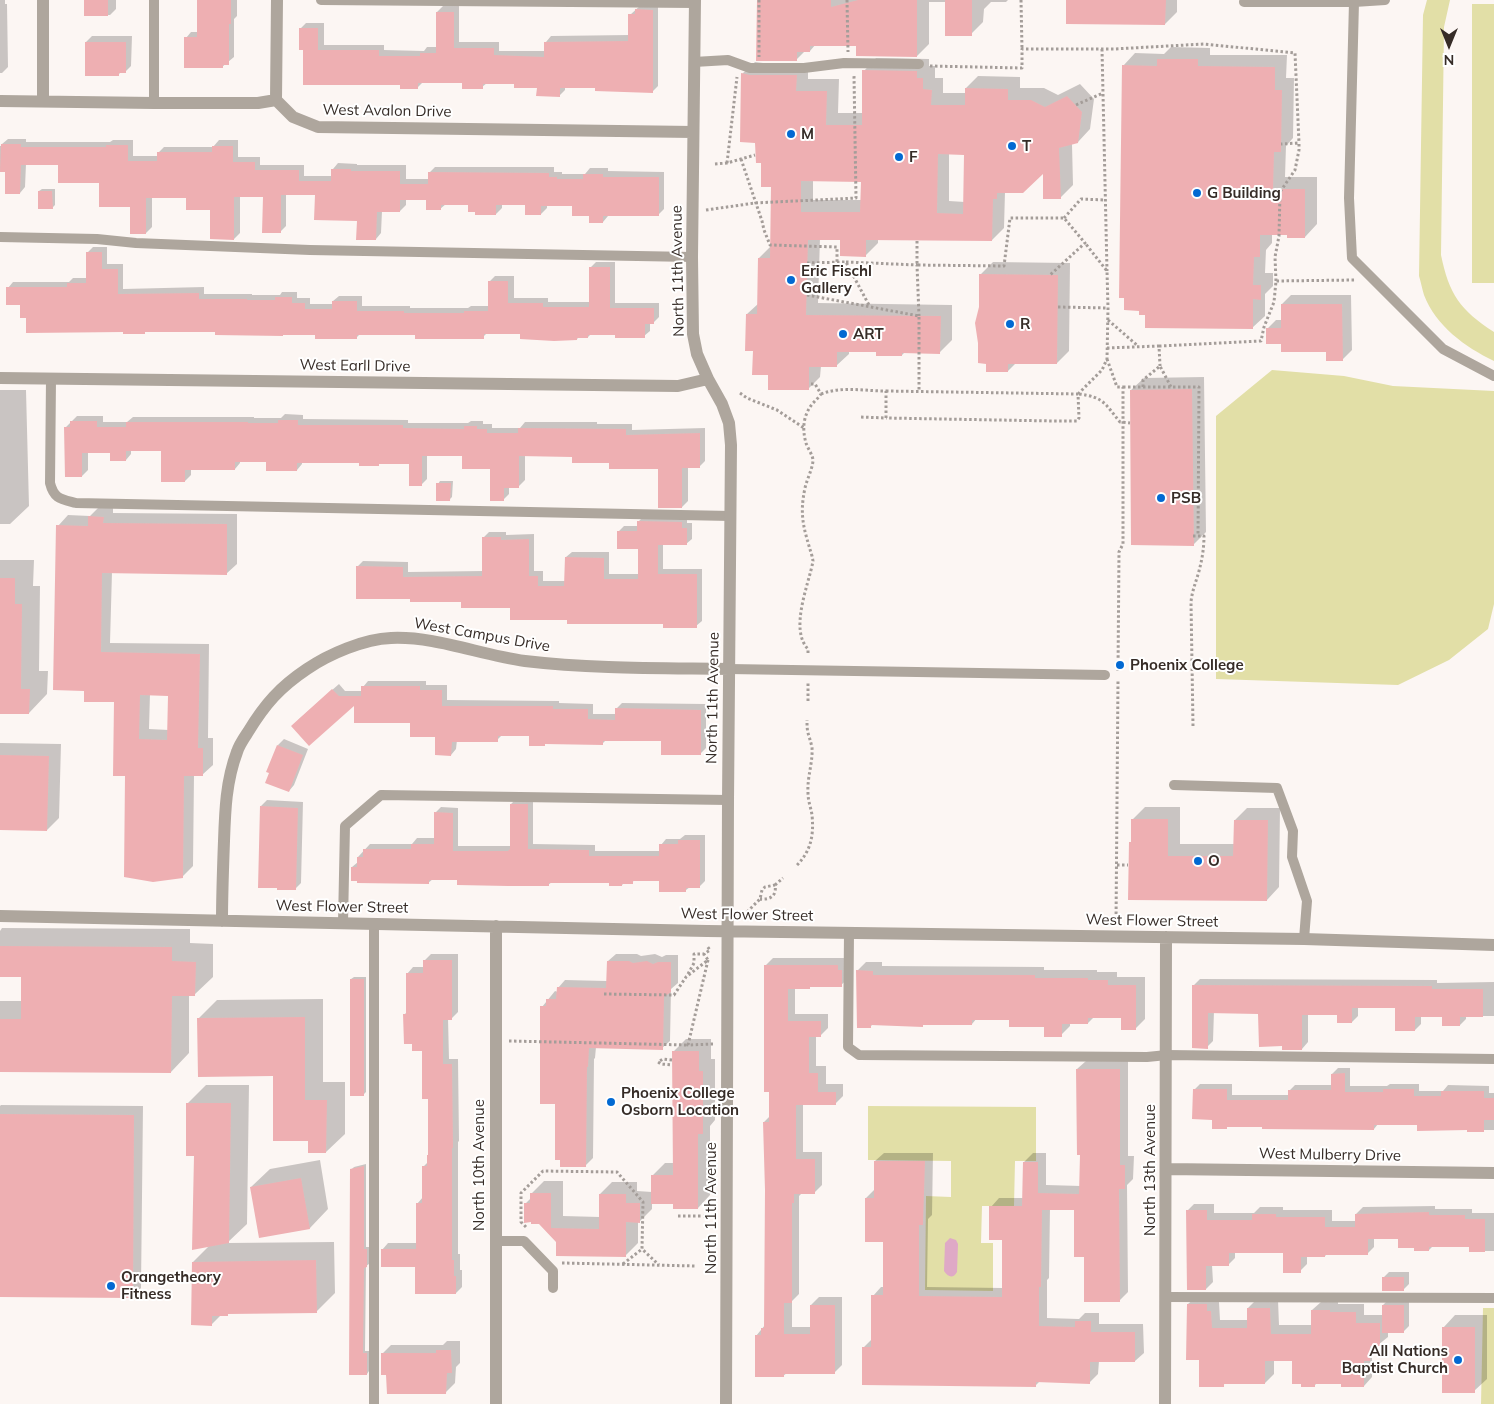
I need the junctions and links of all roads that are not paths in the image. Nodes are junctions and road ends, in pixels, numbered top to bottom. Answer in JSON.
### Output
{"nodes":[{"id":1,"x":43,"y":0,"type":"edge"},
{"id":2,"x":154,"y":0,"type":"edge"},
{"id":3,"x":277,"y":0,"type":"edge"},
{"id":4,"x":321,"y":0,"type":"edge"},
{"id":5,"x":1385,"y":0,"type":"edge"},
{"id":6,"x":695,"y":2,"type":"edge"},
{"id":7,"x":1244,"y":2,"type":"dead end"},
{"id":8,"x":1354,"y":2,"type":"junction"},
{"id":9,"x":694,"y":62,"type":"junction"},
{"id":10,"x":923,"y":65,"type":"road end"},
{"id":11,"x":276,"y":100,"type":"junction"},
{"id":12,"x":0,"y":101,"type":"edge"},
{"id":13,"x":44,"y":102,"type":"junction"},
{"id":14,"x":154,"y":104,"type":"junction"},
{"id":15,"x":693,"y":132,"type":"junction"},
{"id":16,"x":0,"y":237,"type":"edge"},
{"id":17,"x":692,"y":257,"type":"junction"},
{"id":18,"x":1494,"y":376,"type":"edge"},
{"id":19,"x":0,"y":378,"type":"edge"},
{"id":20,"x":708,"y":378,"type":"junction"},
{"id":21,"x":51,"y":379,"type":"junction"},
{"id":22,"x":732,"y":516,"type":"junction"},
{"id":23,"x":729,"y":669,"type":"junction"},
{"id":24,"x":1105,"y":675,"type":"dead end"},
{"id":25,"x":1174,"y":785,"type":"dead end"},
{"id":26,"x":728,"y":800,"type":"junction"},
{"id":27,"x":0,"y":916,"type":"edge"},
{"id":28,"x":222,"y":921,"type":"junction"},
{"id":29,"x":343,"y":923,"type":"junction"},
{"id":30,"x":374,"y":924,"type":"junction"},
{"id":31,"x":496,"y":926,"type":"junction"},
{"id":32,"x":728,"y":931,"type":"junction"},
{"id":33,"x":849,"y":933,"type":"junction"},
{"id":34,"x":1166,"y":937,"type":"junction"},
{"id":35,"x":1304,"y":939,"type":"junction"},
{"id":36,"x":1494,"y":945,"type":"edge"},
{"id":37,"x":1166,"y":1055,"type":"junction"},
{"id":38,"x":1494,"y":1059,"type":"edge"},
{"id":39,"x":1166,"y":1169,"type":"junction"},
{"id":40,"x":1494,"y":1173,"type":"edge"},
{"id":41,"x":495,"y":1240,"type":"junction"},
{"id":42,"x":554,"y":1288,"type":"dead end"},
{"id":43,"x":1166,"y":1297,"type":"junction"},
{"id":44,"x":1494,"y":1298,"type":"edge"},
{"id":45,"x":374,"y":1404,"type":"edge"},
{"id":46,"x":496,"y":1404,"type":"edge"},
{"id":47,"x":726,"y":1404,"type":"edge"},
{"id":48,"x":1165,"y":1404,"type":"edge"}],
"edges":[{"from":1,"to":13,"type":"street"},
{"from":2,"to":14,"type":"lane"},
{"from":3,"to":11,"type":"street"},
{"from":4,"to":6,"type":"lane"},
{"from":5,"to":8,"type":"lane"},
{"from":6,"to":9,"type":"street","name":"North 11th Avenue"},
{"from":7,"to":8,"type":"lane"},
{"from":8,"to":18,"type":"lane"},
{"from":9,"to":10,"type":"lane"},
{"from":9,"to":15,"type":"street","name":"North 11th Avenue"},
{"from":11,"to":14,"type":"street"},
{"from":11,"to":15,"type":"street","name":"West Avalon Drive"},
{"from":12,"to":13,"type":"street"},
{"from":13,"to":14,"type":"street"},
{"from":15,"to":17,"type":"street","name":"North 11th Avenue"},
{"from":16,"to":17,"type":"lane"},
{"from":17,"to":20,"type":"street","name":"North 11th Avenue"},
{"from":19,"to":21,"type":"street","name":"West Earll Drive"},
{"from":20,"to":21,"type":"street","name":"West Earll Drive"},
{"from":20,"to":22,"type":"street","name":"North 11th Avenue"},
{"from":21,"to":22,"type":"lane"},
{"from":22,"to":23,"type":"street","name":"North 11th Avenue"},
{"from":23,"to":24,"type":"lane"},
{"from":23,"to":26,"type":"street","name":"North 11th Avenue"},
{"from":23,"to":28,"type":"street","name":"West Campus Drive"},
{"from":25,"to":35,"type":"lane"},
{"from":26,"to":29,"type":"lane"},
{"from":26,"to":32,"type":"street","name":"North 11th Avenue"},
{"from":27,"to":28,"type":"street","name":"West Flower Street"},
{"from":28,"to":29,"type":"street","name":"West Flower Street"},
{"from":29,"to":30,"type":"street","name":"West Flower Street"},
{"from":30,"to":31,"type":"street","name":"West Flower Street"},
{"from":30,"to":45,"type":"lane"},
{"from":31,"to":32,"type":"street","name":"West Flower Street"},
{"from":31,"to":41,"type":"street","name":"North 10th Avenue"},
{"from":32,"to":33,"type":"street","name":"West Flower Street"},
{"from":32,"to":47,"type":"street","name":"North 11th Avenue"},
{"from":33,"to":34,"type":"street","name":"West Flower Street"},
{"from":33,"to":37,"type":"lane"},
{"from":34,"to":35,"type":"street","name":"West Flower Street"},
{"from":34,"to":37,"type":"street","name":"North 13th Avenue"},
{"from":35,"to":36,"type":"street","name":"West Flower Street"},
{"from":37,"to":38,"type":"lane"},
{"from":37,"to":39,"type":"street","name":"North 13th Avenue"},
{"from":39,"to":40,"type":"street","name":"West Mulberry Drive"},
{"from":39,"to":43,"type":"street","name":"North 13th Avenue"},
{"from":41,"to":42,"type":"lane"},
{"from":41,"to":46,"type":"street","name":"North 10th Avenue"},
{"from":43,"to":44,"type":"lane"},
{"from":43,"to":48,"type":"street","name":"North 13th Avenue"}]}
